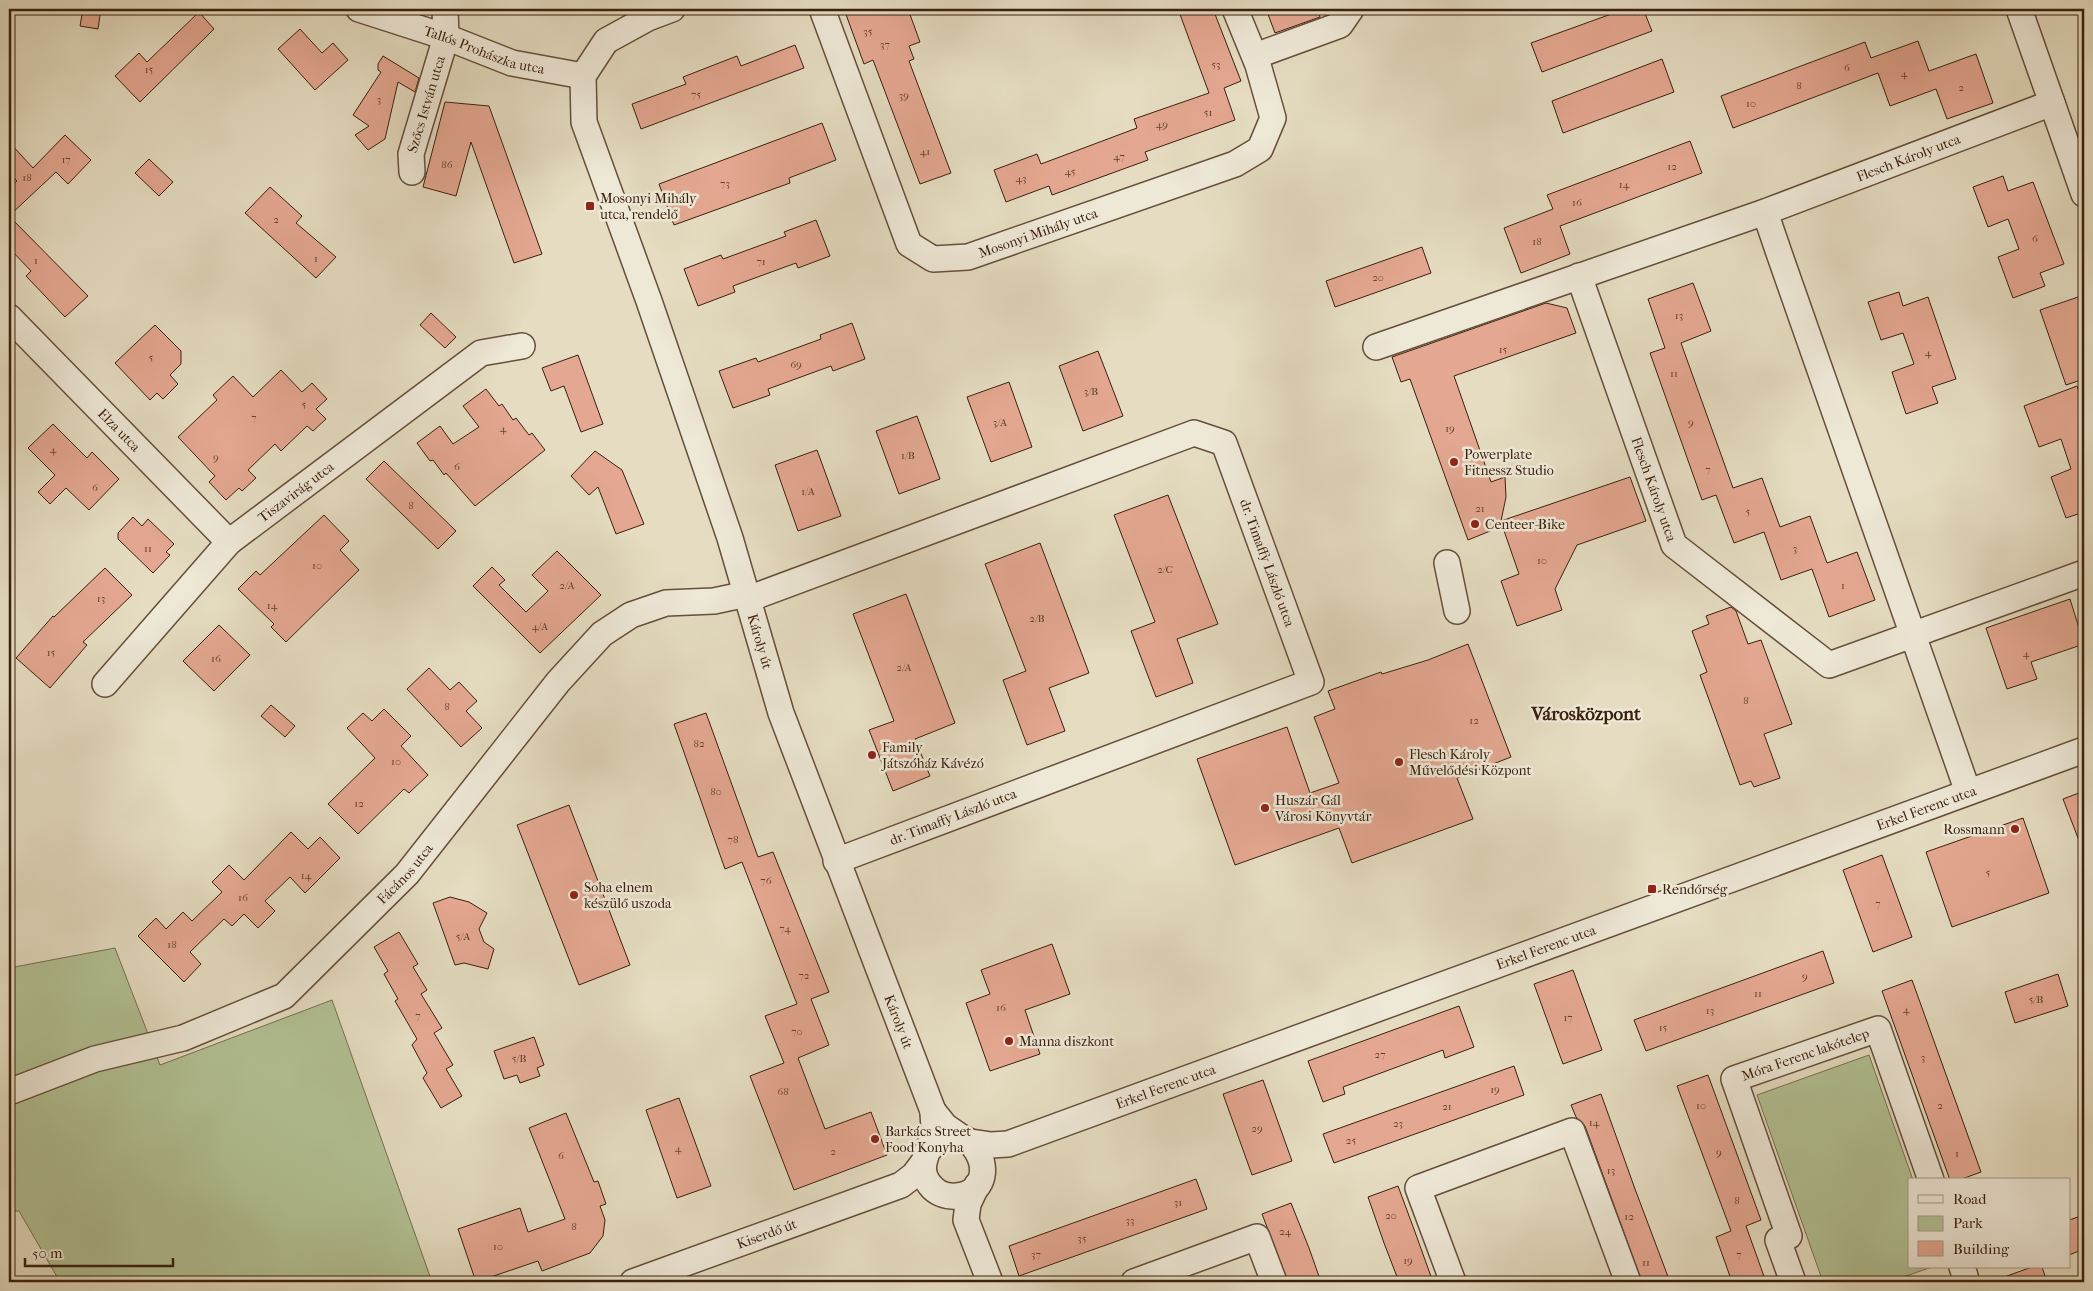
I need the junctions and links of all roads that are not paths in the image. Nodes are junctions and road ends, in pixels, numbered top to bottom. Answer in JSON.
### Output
{"nodes":[{"id":1,"x":358,"y":9,"type":"edge"},
{"id":2,"x":445,"y":9,"type":"edge"},
{"id":3,"x":672,"y":9,"type":"edge"},
{"id":4,"x":822,"y":9,"type":"edge"},
{"id":5,"x":1235,"y":9,"type":"edge"},
{"id":6,"x":1351,"y":9,"type":"edge"},
{"id":7,"x":2019,"y":9,"type":"edge"},
{"id":8,"x":446,"y":37,"type":"junction"},
{"id":9,"x":1255,"y":56,"type":"junction"},
{"id":10,"x":583,"y":76,"type":"junction"},
{"id":11,"x":2052,"y":103,"type":"junction"},
{"id":12,"x":412,"y":172,"type":"dead end"},
{"id":13,"x":2084,"y":194,"type":"edge"},
{"id":14,"x":1764,"y":212,"type":"junction"},
{"id":15,"x":1580,"y":276,"type":"junction"},
{"id":16,"x":9,"y":317,"type":"edge"},
{"id":17,"x":522,"y":346,"type":"dead end"},
{"id":18,"x":1376,"y":347,"type":"dead end"},
{"id":19,"x":229,"y":542,"type":"junction"},
{"id":20,"x":1447,"y":563,"type":"dead end"},
{"id":21,"x":2084,"y":573,"type":"edge"},
{"id":22,"x":747,"y":597,"type":"junction"},
{"id":23,"x":1457,"y":611,"type":"dead end"},
{"id":24,"x":1915,"y":636,"type":"junction"},
{"id":25,"x":105,"y":684,"type":"dead end"},
{"id":26,"x":2084,"y":750,"type":"edge"},
{"id":27,"x":1968,"y":792,"type":"junction"},
{"id":28,"x":836,"y":861,"type":"junction"},
{"id":29,"x":9,"y":1092,"type":"edge"},
{"id":30,"x":933,"y":1111,"type":"junction"},
{"id":31,"x":966,"y":1140,"type":"junction"},
{"id":32,"x":1008,"y":1144,"type":"junction"},
{"id":33,"x":925,"y":1158,"type":"junction"},
{"id":34,"x":1930,"y":1178,"type":"edge"},
{"id":35,"x":979,"y":1181,"type":"junction"},
{"id":36,"x":901,"y":1186,"type":"junction"},
{"id":37,"x":939,"y":1192,"type":"junction"},
{"id":38,"x":966,"y":1220,"type":"junction"},
{"id":39,"x":633,"y":1282,"type":"edge"},
{"id":40,"x":990,"y":1282,"type":"edge"},
{"id":41,"x":1134,"y":1282,"type":"edge"},
{"id":42,"x":1274,"y":1282,"type":"edge"},
{"id":43,"x":1453,"y":1282,"type":"edge"},
{"id":44,"x":1628,"y":1282,"type":"edge"},
{"id":45,"x":1793,"y":1282,"type":"edge"}],
"edges":[{"from":1,"to":8,"type":"street","name":"Tallós Prohászka utca"},
{"from":2,"to":8,"type":"street","name":"Szőcs István utca"},
{"from":3,"to":10,"type":"street"},
{"from":4,"to":9,"type":"street","name":"Mosonyi Mihály utca"},
{"from":5,"to":9,"type":"street","name":"Mosonyi Mihály utca"},
{"from":6,"to":9,"type":"street"},
{"from":7,"to":11,"type":"street"},
{"from":8,"to":10,"type":"street","name":"Tallós Prohászka utca"},
{"from":8,"to":12,"type":"street","name":"Szőcs István utca"},
{"from":10,"to":22,"type":"street","name":"Károly út"},
{"from":11,"to":13,"type":"street"},
{"from":11,"to":14,"type":"street","name":"Flesch Károly utca"},
{"from":14,"to":15,"type":"street","name":"Flesch Károly utca"},
{"from":14,"to":24,"type":"street"},
{"from":15,"to":18,"type":"street","name":"Flesch Károly utca"},
{"from":15,"to":24,"type":"street","name":"Flesch Károly utca"},
{"from":16,"to":19,"type":"street","name":"Elza utca"},
{"from":17,"to":19,"type":"street","name":"Tiszavirág utca"},
{"from":19,"to":25,"type":"street","name":"Tiszavirág utca"},
{"from":20,"to":23,"type":"street"},
{"from":21,"to":24,"type":"street"},
{"from":22,"to":28,"type":"street","name":"Károly út"},
{"from":22,"to":28,"type":"street","name":"dr. Timaffy László utca"},
{"from":22,"to":29,"type":"street","name":"Fácános utca"},
{"from":24,"to":27,"type":"street"},
{"from":26,"to":27,"type":"street","name":"Erkel Ferenc utca"},
{"from":27,"to":32,"type":"street","name":"Erkel Ferenc utca"},
{"from":28,"to":30,"type":"street","name":"Károly út"},
{"from":30,"to":31,"type":"street","name":"Károly út"},
{"from":30,"to":33,"type":"street","name":"Károly út"},
{"from":31,"to":32,"type":"street","name":"Erkel Ferenc utca"},
{"from":31,"to":33,"type":"street"},
{"from":31,"to":35,"type":"street"},
{"from":32,"to":35,"type":"street","name":"Erkel Ferenc utca"},
{"from":33,"to":36,"type":"street","name":"Kiserdő út"},
{"from":33,"to":37,"type":"street"},
{"from":34,"to":45,"type":"street","name":"Móra Ferenc lakótelep"},
{"from":35,"to":37,"type":"street"},
{"from":35,"to":38,"type":"street"},
{"from":36,"to":37,"type":"street","name":"Kiserdő út"},
{"from":36,"to":39,"type":"street","name":"Kiserdő út"},
{"from":37,"to":38,"type":"street"},
{"from":38,"to":40,"type":"street"},
{"from":41,"to":42,"type":"street"},
{"from":43,"to":44,"type":"street"}]}
